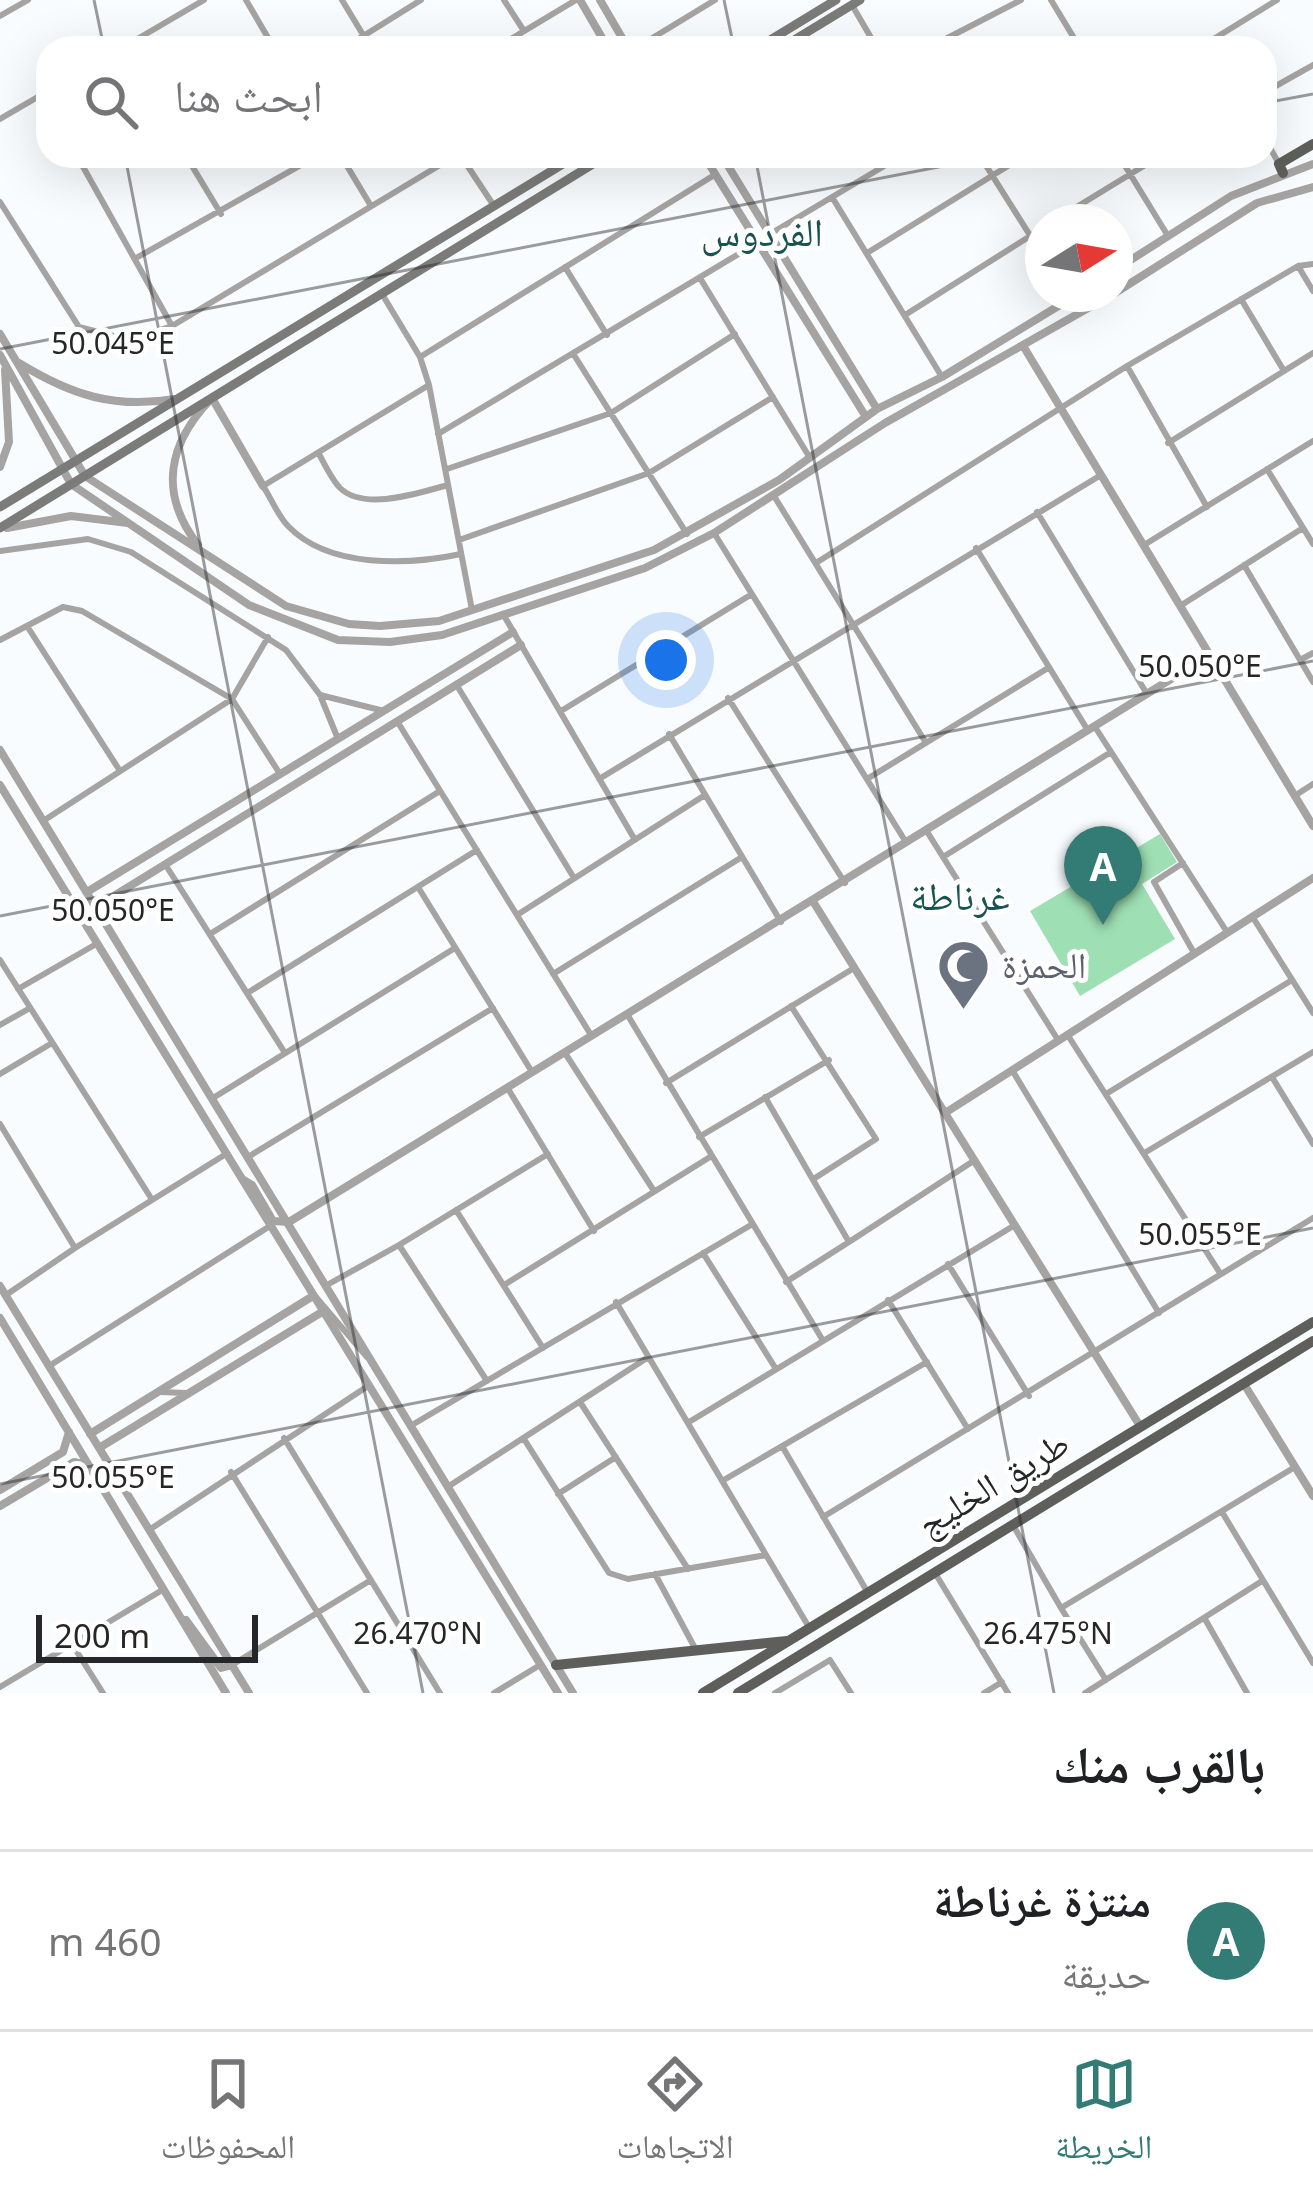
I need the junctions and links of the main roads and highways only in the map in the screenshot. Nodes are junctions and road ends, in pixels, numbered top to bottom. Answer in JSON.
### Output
{"nodes":[{"id":1,"x":836,"y":0,"type":"edge"},
{"id":2,"x":823,"y":3,"type":"edge"},
{"id":3,"x":856,"y":3,"type":"edge"},
{"id":4,"x":775,"y":36,"type":"edge"},
{"id":5,"x":801,"y":36,"type":"edge"},
{"id":6,"x":1313,"y":144,"type":"edge"},
{"id":7,"x":556,"y":168,"type":"edge"},
{"id":8,"x":587,"y":168,"type":"edge"},
{"id":9,"x":1281,"y":168,"type":"road end"},
{"id":10,"x":0,"y":506,"type":"edge"},
{"id":11,"x":0,"y":529,"type":"edge"},
{"id":12,"x":1313,"y":1322,"type":"edge"},
{"id":13,"x":1313,"y":1341,"type":"edge"},
{"id":14,"x":790,"y":1641,"type":"junction"},
{"id":15,"x":556,"y":1665,"type":"road end"},
{"id":16,"x":703,"y":1693,"type":"edge"},
{"id":17,"x":738,"y":1693,"type":"edge"}],
"edges":[{"from":1,"to":2,"type":"main road"},
{"from":2,"to":4,"type":"main road"},
{"from":3,"to":5,"type":"main road"},
{"from":6,"to":9,"type":"main road"},
{"from":7,"to":10,"type":"main road"},
{"from":8,"to":11,"type":"main road"},
{"from":12,"to":14,"type":"main road","name":"طريق الخليج"},
{"from":13,"to":17,"type":"main road","name":"طريق الخليج"},
{"from":14,"to":15,"type":"main road"},
{"from":14,"to":16,"type":"main road","name":"طريق الخليج"}]}
